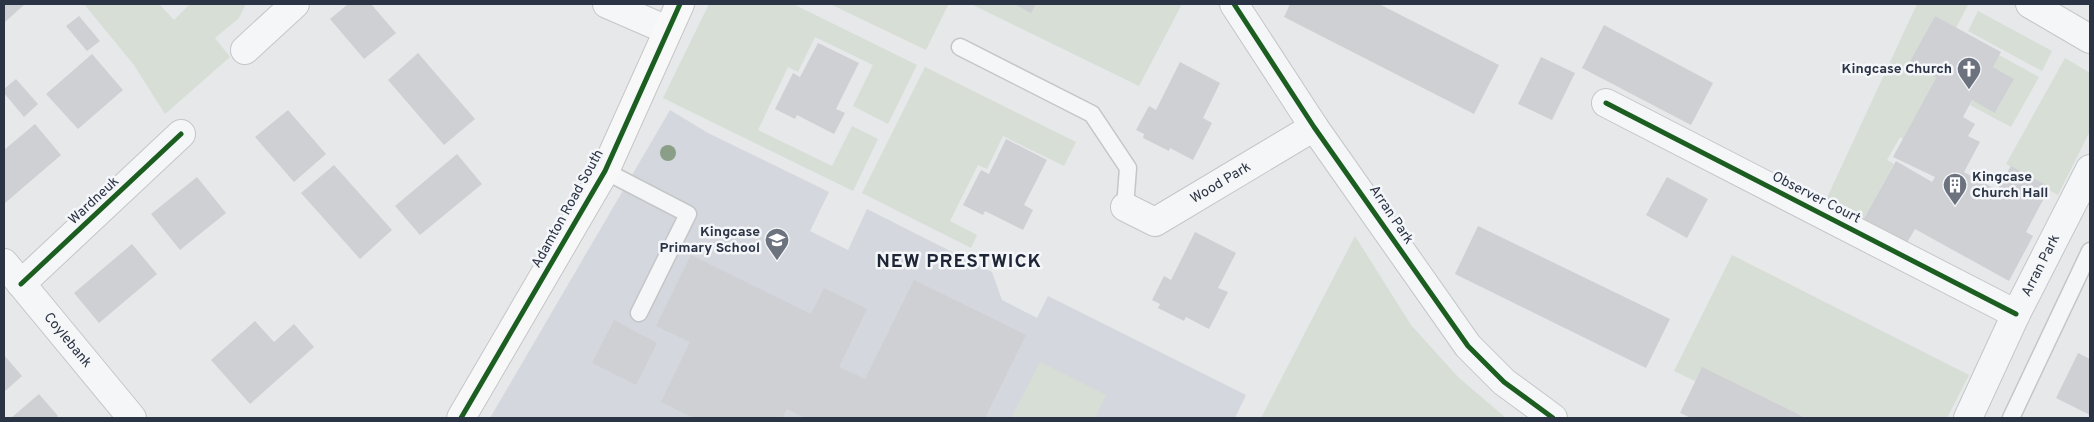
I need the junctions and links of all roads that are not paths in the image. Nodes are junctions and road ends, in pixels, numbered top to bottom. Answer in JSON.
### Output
{"nodes":[{"id":1,"x":607,"y":4,"type":"edge"},
{"id":2,"x":680,"y":4,"type":"edge"},
{"id":3,"x":1234,"y":4,"type":"edge"},
{"id":4,"x":2030,"y":4,"type":"edge"},
{"id":5,"x":288,"y":6,"type":"edge"},
{"id":6,"x":667,"y":30,"type":"junction"},
{"id":7,"x":2090,"y":39,"type":"edge"},
{"id":8,"x":960,"y":47,"type":"dead end"},
{"id":9,"x":245,"y":50,"type":"dead end"},
{"id":10,"x":1606,"y":103,"type":"dead end"},
{"id":11,"x":1314,"y":127,"type":"junction"},
{"id":12,"x":181,"y":134,"type":"dead end"},
{"id":13,"x":605,"y":171,"type":"junction"},
{"id":14,"x":2088,"y":180,"type":"edge"},
{"id":15,"x":1125,"y":207,"type":"joint"},
{"id":16,"x":2090,"y":251,"type":"edge"},
{"id":17,"x":4,"y":263,"type":"edge"},
{"id":18,"x":21,"y":284,"type":"junction"},
{"id":19,"x":639,"y":313,"type":"dead end"},
{"id":20,"x":2016,"y":314,"type":"junction"},
{"id":21,"x":132,"y":418,"type":"edge"},
{"id":22,"x":461,"y":418,"type":"edge"},
{"id":23,"x":1553,"y":418,"type":"edge"},
{"id":24,"x":1968,"y":418,"type":"edge"},
{"id":25,"x":2012,"y":418,"type":"edge"}],
"edges":[{"from":1,"to":6,"type":"street"},
{"from":2,"to":6,"type":"street","name":"Adamton Road South"},
{"from":3,"to":11,"type":"street","name":"Arran Park"},
{"from":4,"to":7,"type":"street"},
{"from":5,"to":9,"type":"street"},
{"from":6,"to":13,"type":"street","name":"Adamton Road South"},
{"from":8,"to":15,"type":"lane"},
{"from":10,"to":20,"type":"street","name":"Observer Court"},
{"from":11,"to":15,"type":"street","name":"Wood Park"},
{"from":11,"to":23,"type":"street","name":"Arran Park"},
{"from":12,"to":18,"type":"street","name":"Wardneuk"},
{"from":13,"to":19,"type":"lane"},
{"from":13,"to":22,"type":"street","name":"Adamton Road South"},
{"from":14,"to":20,"type":"street","name":"Arran Park"},
{"from":16,"to":25,"type":"lane"},
{"from":17,"to":18,"type":"street","name":"Coylebank"},
{"from":18,"to":21,"type":"street","name":"Coylebank"},
{"from":20,"to":24,"type":"street","name":"Arran Park"}]}
